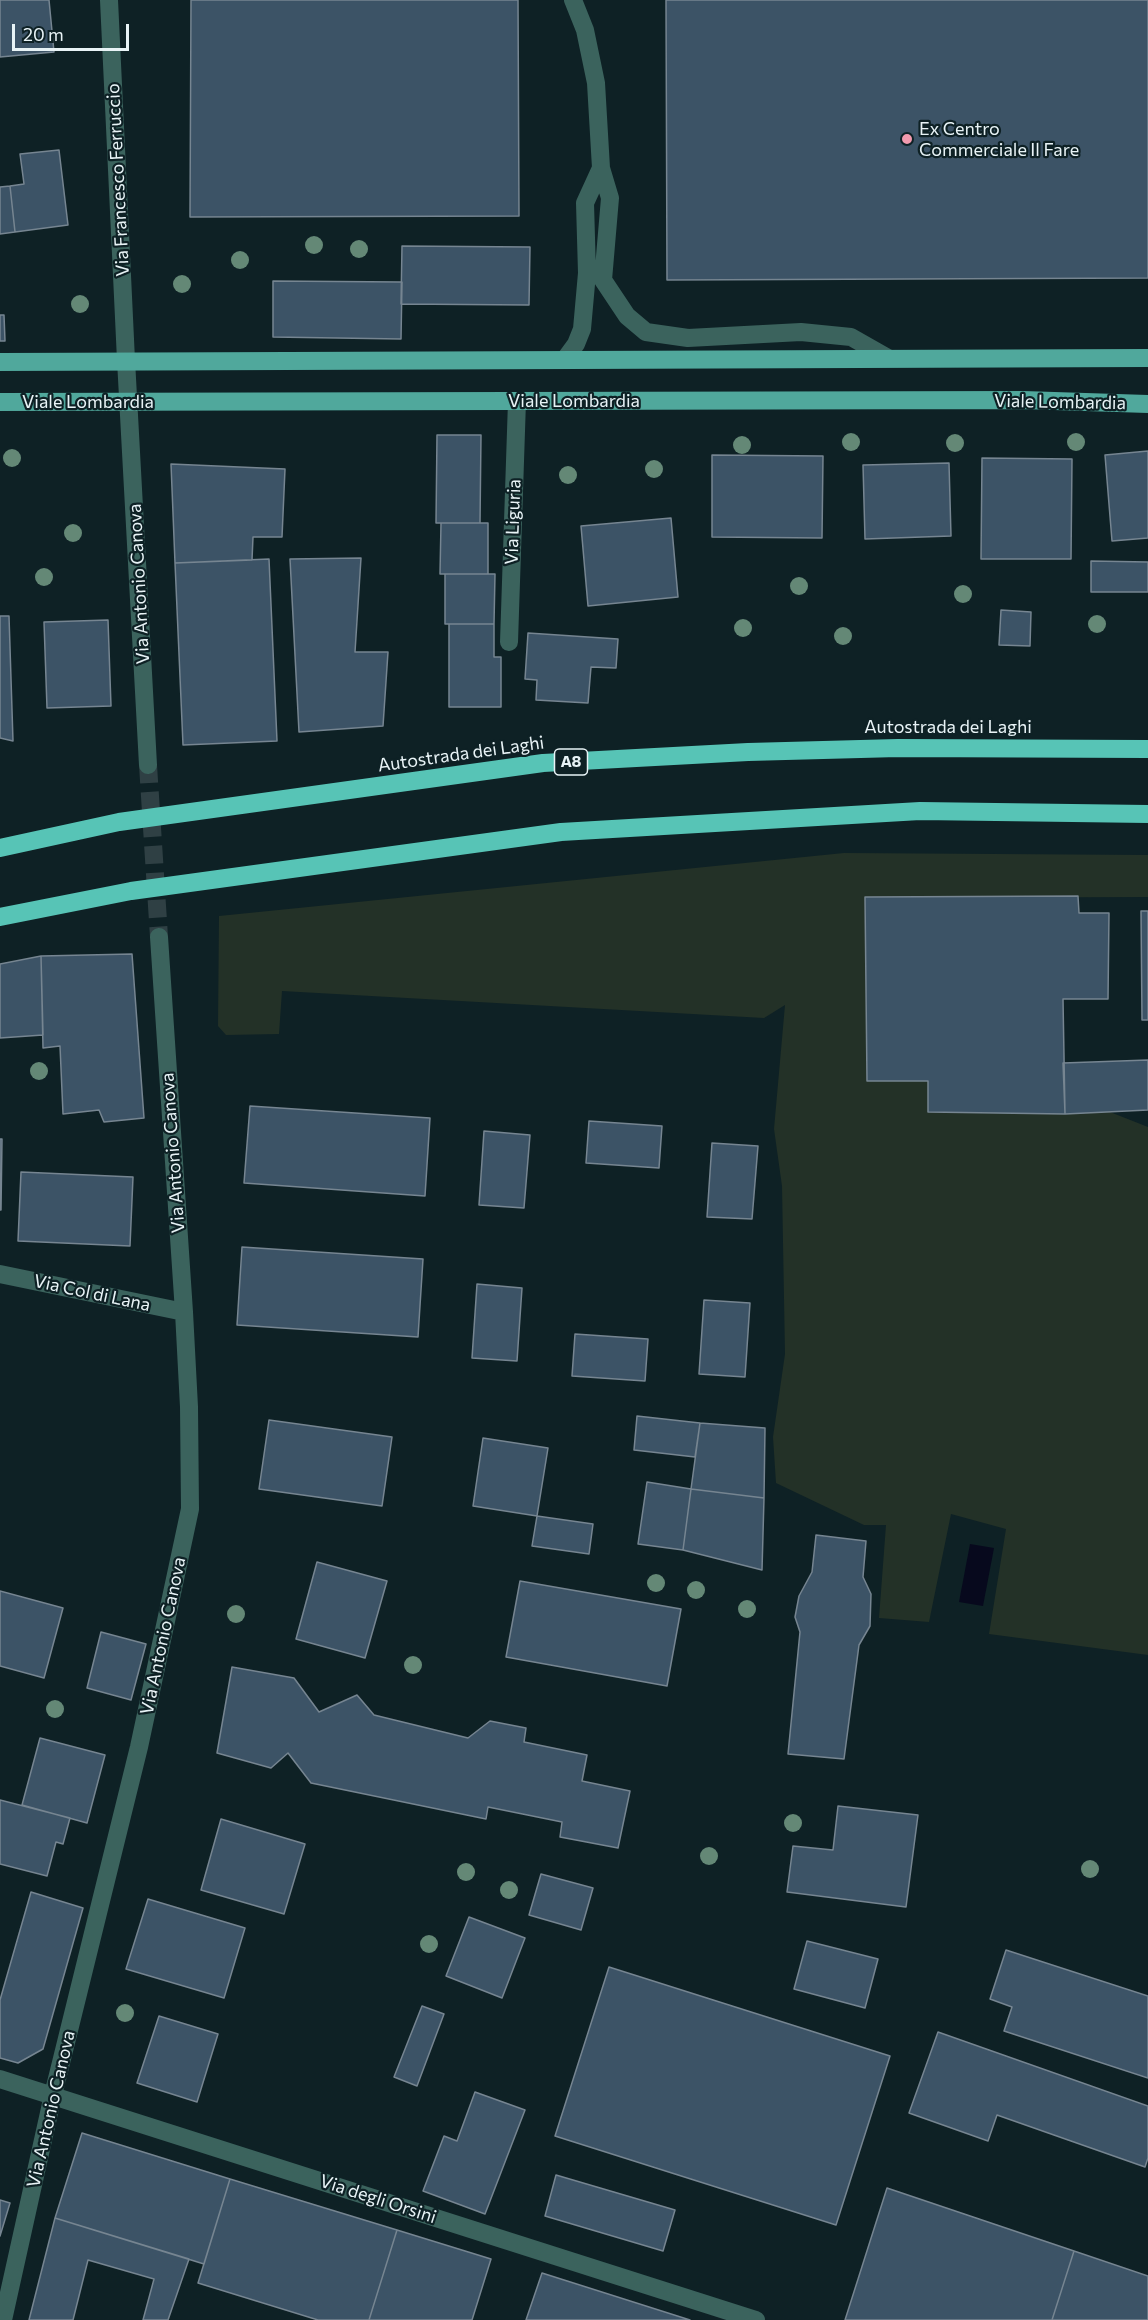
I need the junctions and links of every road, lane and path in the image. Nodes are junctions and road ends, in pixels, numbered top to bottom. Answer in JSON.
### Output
{"nodes":[{"id":1,"x":110,"y":0,"type":"edge"},
{"id":2,"x":573,"y":0,"type":"edge"},
{"id":3,"x":601,"y":168,"type":"junction"},
{"id":4,"x":888,"y":358,"type":"junction"},
{"id":5,"x":1148,"y":358,"type":"edge"},
{"id":6,"x":564,"y":359,"type":"junction"},
{"id":7,"x":126,"y":360,"type":"junction"},
{"id":8,"x":0,"y":362,"type":"edge"},
{"id":9,"x":517,"y":401,"type":"junction"},
{"id":10,"x":0,"y":402,"type":"edge"},
{"id":11,"x":129,"y":403,"type":"junction"},
{"id":12,"x":1148,"y":404,"type":"edge"},
{"id":13,"x":509,"y":642,"type":"dead end"},
{"id":14,"x":1148,"y":749,"type":"edge"},
{"id":15,"x":148,"y":765,"type":"tunnel mouth"},
{"id":16,"x":1148,"y":814,"type":"edge"},
{"id":17,"x":0,"y":848,"type":"edge"},
{"id":18,"x":0,"y":917,"type":"edge"},
{"id":19,"x":159,"y":937,"type":"tunnel mouth"},
{"id":20,"x":0,"y":1274,"type":"edge"},
{"id":21,"x":184,"y":1312,"type":"junction"},
{"id":22,"x":0,"y":2079,"type":"edge"},
{"id":23,"x":53,"y":2095,"type":"junction"},
{"id":24,"x":3,"y":2320,"type":"edge"},
{"id":25,"x":756,"y":2320,"type":"edge"}],
"edges":[{"from":1,"to":7,"type":"street","name":"Via Francesco Ferruccio"},
{"from":2,"to":3,"type":"street"},
{"from":3,"to":4,"type":"street"},
{"from":3,"to":6,"type":"street"},
{"from":4,"to":5,"type":"main road"},
{"from":4,"to":6,"type":"main road"},
{"from":6,"to":7,"type":"main road"},
{"from":7,"to":8,"type":"main road"},
{"from":7,"to":11,"type":"street","name":"Via Francesco Ferruccio"},
{"from":9,"to":11,"type":"main road","name":"Viale Lombardia"},
{"from":9,"to":12,"type":"main road","name":"Viale Lombardia"},
{"from":9,"to":13,"type":"street","name":"Via Liguria"},
{"from":10,"to":11,"type":"main road","name":"Viale Lombardia"},
{"from":11,"to":15,"type":"street","name":"Via Antonio Canova"},
{"from":14,"to":17,"type":"highway","name":"Autostrada dei Laghi","number":"A8"},
{"from":16,"to":18,"type":"highway"},
{"from":19,"to":21,"type":"street","name":"Via Antonio Canova"},
{"from":20,"to":21,"type":"street","name":"Via Col di Lana"},
{"from":21,"to":23,"type":"street","name":"Via Antonio Canova"},
{"from":22,"to":23,"type":"street","name":"Via degli Orsini"},
{"from":23,"to":24,"type":"street","name":"Via Antonio Canova"},
{"from":23,"to":25,"type":"street","name":"Via degli Orsini"}]}
